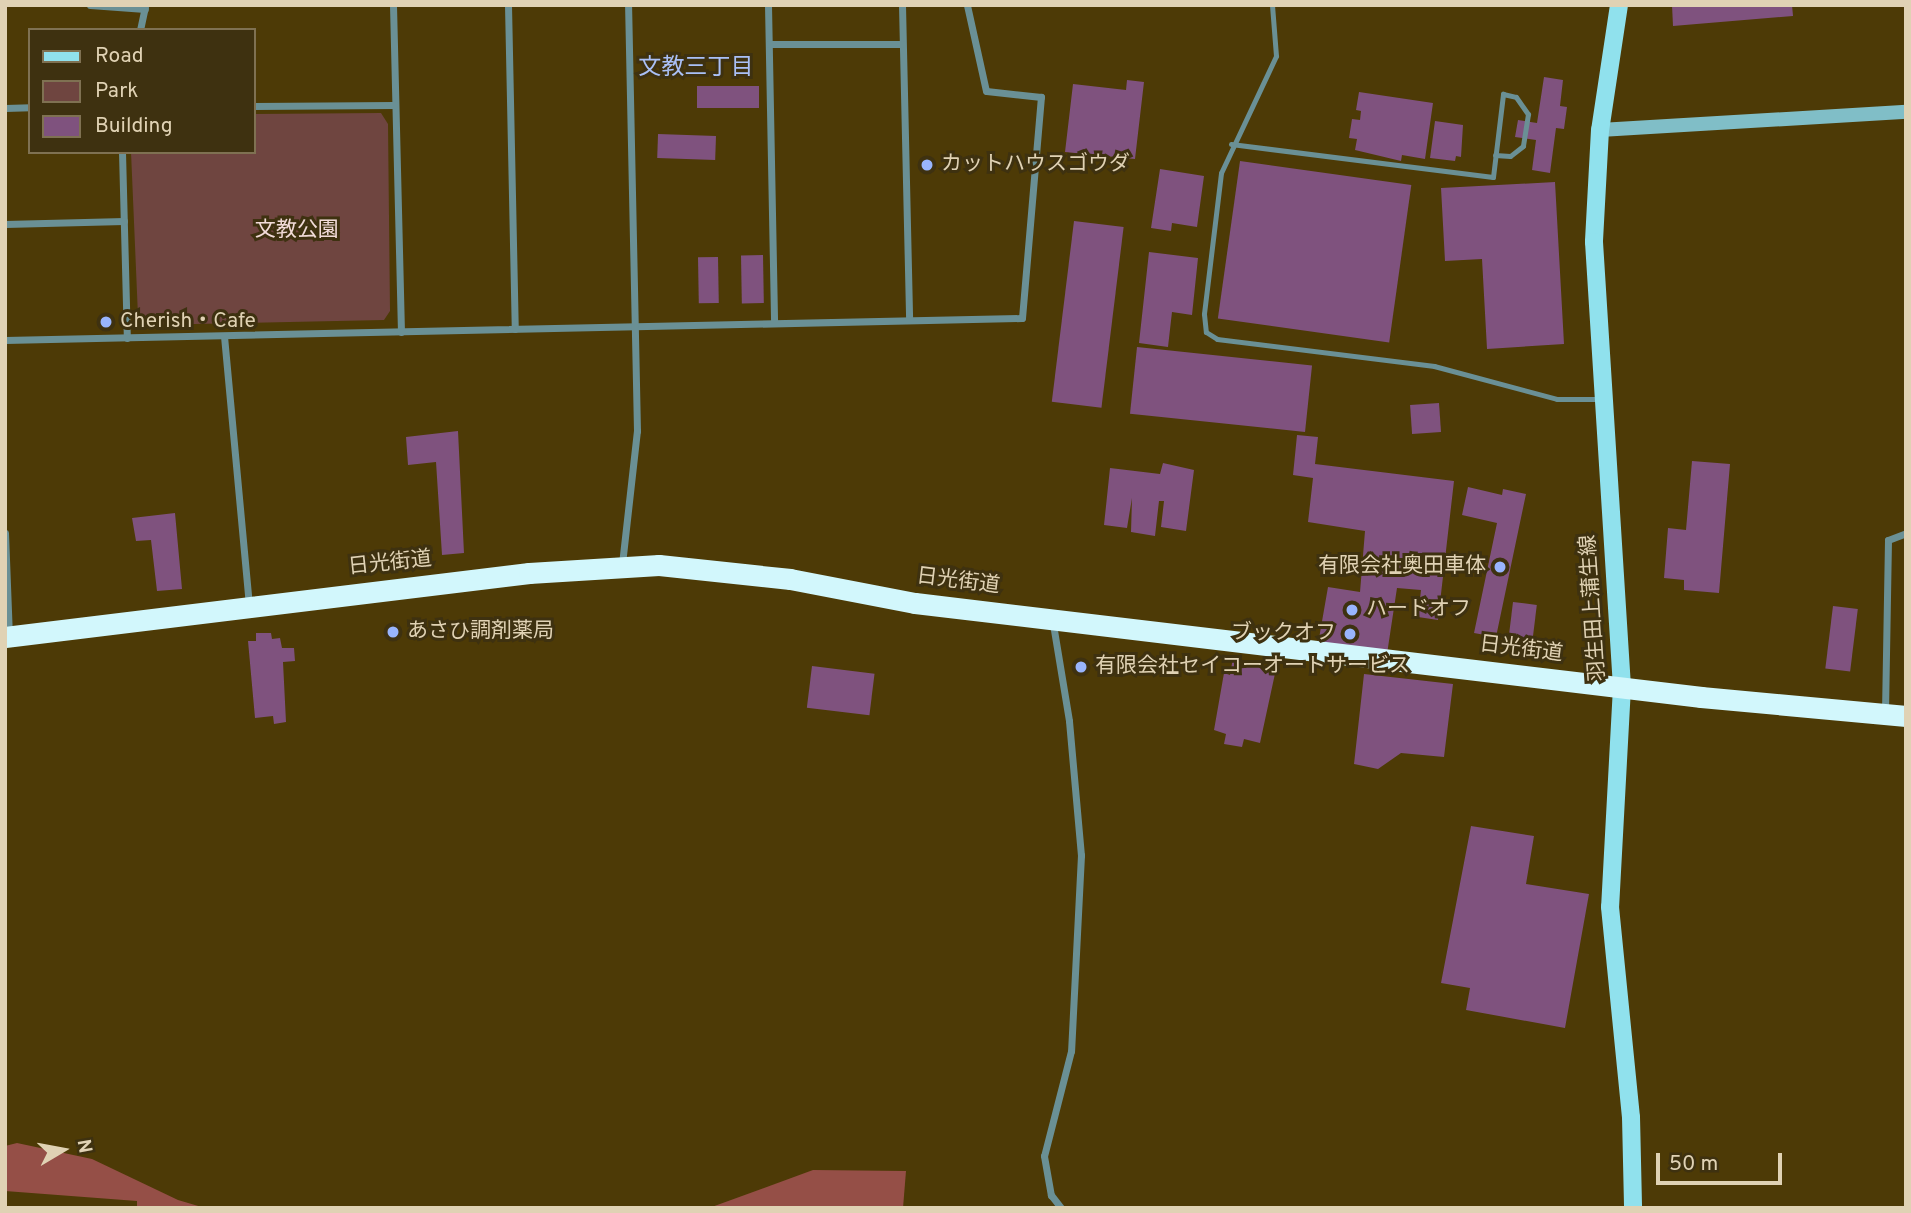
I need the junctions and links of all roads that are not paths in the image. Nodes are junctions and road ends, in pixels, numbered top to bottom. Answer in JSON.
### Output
{"nodes":[{"id":1,"x":90,"y":5,"type":"edge"},
{"id":2,"x":393,"y":5,"type":"edge"},
{"id":3,"x":508,"y":5,"type":"edge"},
{"id":4,"x":628,"y":5,"type":"edge"},
{"id":5,"x":768,"y":5,"type":"edge"},
{"id":6,"x":902,"y":5,"type":"edge"},
{"id":7,"x":967,"y":5,"type":"edge"},
{"id":8,"x":1272,"y":5,"type":"edge"},
{"id":9,"x":1619,"y":5,"type":"edge"},
{"id":10,"x":145,"y":7,"type":"edge"},
{"id":11,"x":140,"y":28,"type":"edge"},
{"id":12,"x":769,"y":44,"type":"junction"},
{"id":13,"x":902,"y":44,"type":"junction"},
{"id":14,"x":256,"y":106,"type":"edge"},
{"id":15,"x":394,"y":106,"type":"junction"},
{"id":16,"x":28,"y":107,"type":"edge"},
{"id":17,"x":5,"y":108,"type":"edge"},
{"id":18,"x":1906,"y":113,"type":"edge"},
{"id":19,"x":1600,"y":130,"type":"junction"},
{"id":20,"x":1231,"y":144,"type":"junction"},
{"id":21,"x":122,"y":154,"type":"edge"},
{"id":22,"x":1496,"y":155,"type":"junction"},
{"id":23,"x":124,"y":221,"type":"junction"},
{"id":24,"x":5,"y":224,"type":"edge"},
{"id":25,"x":909,"y":318,"type":"junction"},
{"id":26,"x":774,"y":323,"type":"junction"},
{"id":27,"x":636,"y":326,"type":"junction"},
{"id":28,"x":515,"y":329,"type":"junction"},
{"id":29,"x":401,"y":332,"type":"junction"},
{"id":30,"x":224,"y":336,"type":"junction"},
{"id":31,"x":127,"y":338,"type":"junction"},
{"id":32,"x":5,"y":340,"type":"edge"},
{"id":33,"x":1603,"y":399,"type":"junction"},
{"id":34,"x":5,"y":533,"type":"edge"},
{"id":35,"x":1906,"y":533,"type":"edge"},
{"id":36,"x":622,"y":565,"type":"junction"},
{"id":37,"x":250,"y":604,"type":"junction"},
{"id":38,"x":1052,"y":618,"type":"junction"},
{"id":39,"x":7,"y":636,"type":"edge"},
{"id":40,"x":1622,"y":687,"type":"junction"},
{"id":41,"x":1895,"y":715,"type":"edge"},
{"id":42,"x":1061,"y":1208,"type":"edge"},
{"id":43,"x":1633,"y":1208,"type":"edge"}],
"edges":[{"from":1,"to":10,"type":"street"},
{"from":2,"to":15,"type":"street"},
{"from":3,"to":28,"type":"street"},
{"from":4,"to":27,"type":"street"},
{"from":5,"to":12,"type":"street"},
{"from":6,"to":13,"type":"street"},
{"from":7,"to":25,"type":"street"},
{"from":8,"to":20,"type":"lane"},
{"from":9,"to":19,"type":"main road","name":"羽生田上蒲生線"},
{"from":10,"to":11,"type":"street"},
{"from":12,"to":13,"type":"street"},
{"from":12,"to":26,"type":"street"},
{"from":13,"to":25,"type":"street"},
{"from":14,"to":15,"type":"street"},
{"from":15,"to":29,"type":"street"},
{"from":16,"to":17,"type":"street"},
{"from":18,"to":19,"type":"street"},
{"from":19,"to":33,"type":"main road","name":"羽生田上蒲生線"},
{"from":20,"to":22,"type":"lane"},
{"from":20,"to":33,"type":"lane"},
{"from":21,"to":23,"type":"street"},
{"from":22,"to":22,"type":"lane"},
{"from":23,"to":24,"type":"street"},
{"from":23,"to":31,"type":"street"},
{"from":25,"to":26,"type":"street"},
{"from":26,"to":27,"type":"street"},
{"from":27,"to":28,"type":"street"},
{"from":27,"to":36,"type":"street"},
{"from":28,"to":29,"type":"street"},
{"from":29,"to":30,"type":"street"},
{"from":30,"to":31,"type":"street"},
{"from":30,"to":37,"type":"street"},
{"from":31,"to":32,"type":"street"},
{"from":33,"to":40,"type":"main road","name":"羽生田上蒲生線"},
{"from":34,"to":39,"type":"street"},
{"from":35,"to":41,"type":"street"},
{"from":36,"to":37,"type":"highway","name":"日光街道"},
{"from":36,"to":38,"type":"highway","name":"日光街道"},
{"from":37,"to":39,"type":"highway","name":"日光街道"},
{"from":38,"to":40,"type":"highway","name":"日光街道"},
{"from":38,"to":42,"type":"street"},
{"from":40,"to":41,"type":"highway","name":"日光街道"},
{"from":40,"to":43,"type":"main road","name":"羽生田上蒲生線"}]}
